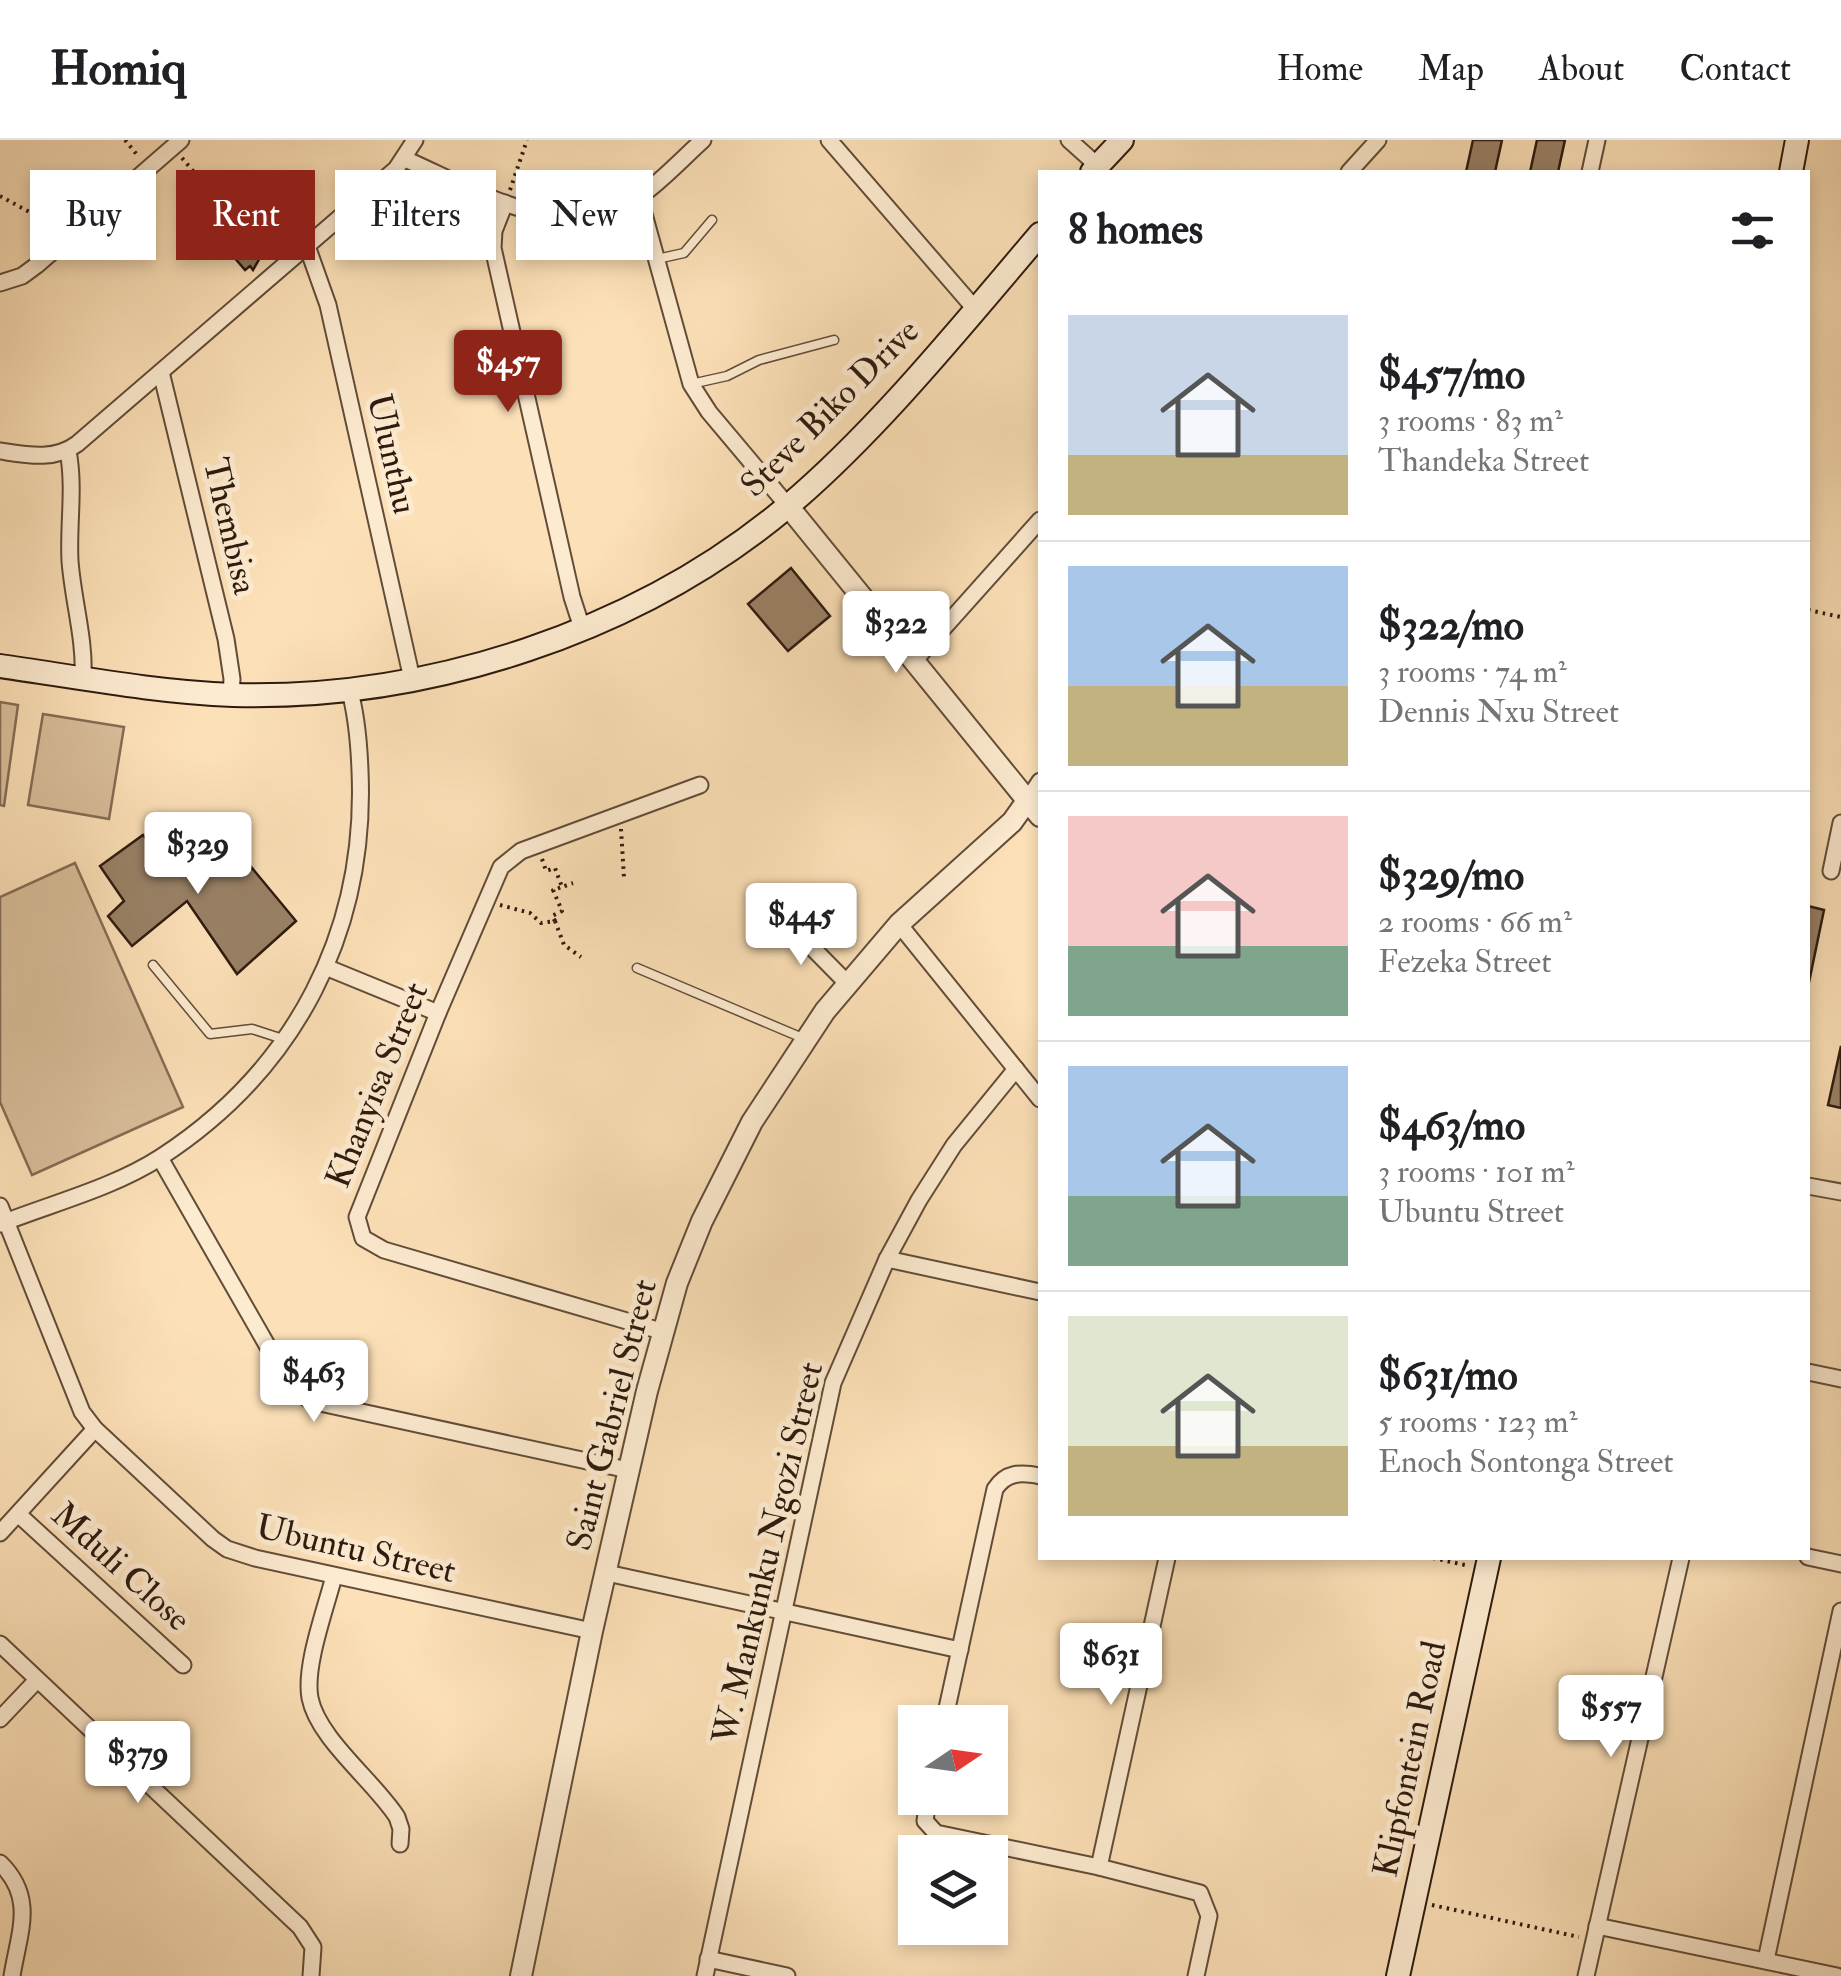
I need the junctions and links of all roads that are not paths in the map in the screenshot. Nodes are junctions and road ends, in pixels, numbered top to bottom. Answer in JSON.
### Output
{"nodes":[{"id":1,"x":415,"y":140,"type":"edge"},
{"id":2,"x":703,"y":140,"type":"edge"},
{"id":3,"x":829,"y":140,"type":"edge"},
{"id":4,"x":1070,"y":140,"type":"edge"},
{"id":5,"x":1122,"y":140,"type":"edge"},
{"id":6,"x":1378,"y":140,"type":"edge"},
{"id":7,"x":1598,"y":140,"type":"edge"},
{"id":8,"x":1798,"y":140,"type":"edge"},
{"id":9,"x":177,"y":144,"type":"edge"},
{"id":10,"x":405,"y":158,"type":"junction"},
{"id":11,"x":1095,"y":169,"type":"edge"},
{"id":12,"x":1350,"y":170,"type":"edge"},
{"id":13,"x":1590,"y":170,"type":"edge"},
{"id":14,"x":1790,"y":170,"type":"edge"},
{"id":15,"x":653,"y":184,"type":"edge"},
{"id":16,"x":504,"y":203,"type":"junction"},
{"id":17,"x":516,"y":206,"type":"edge"},
{"id":18,"x":712,"y":220,"type":"dead end"},
{"id":19,"x":1038,"y":236,"type":"edge"},
{"id":20,"x":315,"y":239,"type":"edge"},
{"id":21,"x":653,"y":246,"type":"edge"},
{"id":22,"x":291,"y":260,"type":"edge"},
{"id":23,"x":312,"y":260,"type":"edge"},
{"id":24,"x":657,"y":260,"type":"junction"},
{"id":25,"x":0,"y":283,"type":"edge"},
{"id":26,"x":976,"y":310,"type":"junction"},
{"id":27,"x":834,"y":340,"type":"dead end"},
{"id":28,"x":161,"y":372,"type":"junction"},
{"id":29,"x":691,"y":384,"type":"junction"},
{"id":30,"x":0,"y":451,"type":"edge"},
{"id":31,"x":68,"y":451,"type":"junction"},
{"id":32,"x":788,"y":506,"type":"junction"},
{"id":33,"x":1038,"y":522,"type":"edge"},
{"id":34,"x":582,"y":628,"type":"junction"},
{"id":35,"x":915,"y":660,"type":"junction"},
{"id":36,"x":0,"y":666,"type":"edge"},
{"id":37,"x":84,"y":678,"type":"junction"},
{"id":38,"x":412,"y":679,"type":"junction"},
{"id":39,"x":350,"y":688,"type":"junction"},
{"id":40,"x":231,"y":695,"type":"junction"},
{"id":41,"x":700,"y":785,"type":"dead end"},
{"id":42,"x":1034,"y":808,"type":"edge"},
{"id":43,"x":1841,"y":823,"type":"edge"},
{"id":44,"x":1831,"y":871,"type":"dead end"},
{"id":45,"x":786,"y":920,"type":"dead end"},
{"id":46,"x":899,"y":924,"type":"junction"},
{"id":47,"x":154,"y":964,"type":"dead end"},
{"id":48,"x":328,"y":968,"type":"junction"},
{"id":49,"x":637,"y":968,"type":"dead end"},
{"id":50,"x":848,"y":983,"type":"junction"},
{"id":51,"x":438,"y":1013,"type":"junction"},
{"id":52,"x":804,"y":1039,"type":"junction"},
{"id":53,"x":284,"y":1040,"type":"junction"},
{"id":54,"x":1016,"y":1069,"type":"junction"},
{"id":55,"x":1038,"y":1096,"type":"edge"},
{"id":56,"x":160,"y":1158,"type":"junction"},
{"id":57,"x":1810,"y":1186,"type":"edge"},
{"id":58,"x":1841,"y":1192,"type":"edge"},
{"id":59,"x":2,"y":1217,"type":"edge"},
{"id":60,"x":887,"y":1258,"type":"junction"},
{"id":61,"x":1038,"y":1292,"type":"edge"},
{"id":62,"x":661,"y":1330,"type":"junction"},
{"id":63,"x":1810,"y":1372,"type":"edge"},
{"id":64,"x":1841,"y":1379,"type":"edge"},
{"id":65,"x":94,"y":1429,"type":"junction"},
{"id":66,"x":628,"y":1470,"type":"junction"},
{"id":67,"x":1038,"y":1476,"type":"edge"},
{"id":68,"x":18,"y":1514,"type":"junction"},
{"id":69,"x":0,"y":1533,"type":"edge"},
{"id":70,"x":1810,"y":1557,"type":"edge"},
{"id":71,"x":1167,"y":1560,"type":"edge"},
{"id":72,"x":1680,"y":1560,"type":"edge"},
{"id":73,"x":1482,"y":1563,"type":"edge"},
{"id":74,"x":1841,"y":1564,"type":"edge"},
{"id":75,"x":607,"y":1573,"type":"junction"},
{"id":76,"x":334,"y":1576,"type":"junction"},
{"id":77,"x":784,"y":1610,"type":"junction"},
{"id":78,"x":1841,"y":1611,"type":"edge"},
{"id":79,"x":592,"y":1631,"type":"junction"},
{"id":80,"x":0,"y":1644,"type":"edge"},
{"id":81,"x":960,"y":1650,"type":"junction"},
{"id":82,"x":183,"y":1665,"type":"dead end"},
{"id":83,"x":37,"y":1680,"type":"junction"},
{"id":84,"x":948,"y":1705,"type":"edge"},
{"id":85,"x":0,"y":1719,"type":"edge"},
{"id":86,"x":926,"y":1815,"type":"edge"},
{"id":87,"x":400,"y":1844,"type":"dead end"},
{"id":88,"x":0,"y":1863,"type":"edge"},
{"id":89,"x":1098,"y":1868,"type":"junction"},
{"id":90,"x":1597,"y":1926,"type":"junction"},
{"id":91,"x":708,"y":1959,"type":"junction"},
{"id":92,"x":1766,"y":1960,"type":"junction"},
{"id":93,"x":12,"y":1976,"type":"edge"},
{"id":94,"x":311,"y":1976,"type":"edge"},
{"id":95,"x":522,"y":1976,"type":"edge"},
{"id":96,"x":705,"y":1976,"type":"edge"},
{"id":97,"x":787,"y":1976,"type":"edge"},
{"id":98,"x":1196,"y":1976,"type":"edge"},
{"id":99,"x":1398,"y":1976,"type":"edge"},
{"id":100,"x":1586,"y":1976,"type":"edge"},
{"id":101,"x":1837,"y":1976,"type":"edge"}],
"edges":[{"from":1,"to":10,"type":"street"},
{"from":2,"to":15,"type":"street"},
{"from":3,"to":26,"type":"street"},
{"from":4,"to":11,"type":"street"},
{"from":5,"to":11,"type":"main road"},
{"from":6,"to":12,"type":"street"},
{"from":7,"to":13,"type":"street"},
{"from":8,"to":14,"type":"main road"},
{"from":9,"to":25,"type":"street"},
{"from":10,"to":16,"type":"street"},
{"from":10,"to":20,"type":"street"},
{"from":16,"to":17,"type":"street"},
{"from":16,"to":34,"type":"street"},
{"from":18,"to":24,"type":"lane"},
{"from":19,"to":26,"type":"main road","name":"Steve Biko Drive"},
{"from":21,"to":24,"type":"street"},
{"from":22,"to":28,"type":"street"},
{"from":23,"to":38,"type":"street","name":"Ulunthu"},
{"from":24,"to":29,"type":"street"},
{"from":26,"to":32,"type":"main road","name":"Steve Biko Drive"},
{"from":27,"to":29,"type":"lane"},
{"from":28,"to":31,"type":"street"},
{"from":28,"to":40,"type":"street","name":"Thembisa"},
{"from":29,"to":32,"type":"street"},
{"from":30,"to":31,"type":"street"},
{"from":31,"to":37,"type":"street"},
{"from":32,"to":34,"type":"main road","name":"Steve Biko Drive"},
{"from":32,"to":35,"type":"street"},
{"from":33,"to":35,"type":"street"},
{"from":34,"to":38,"type":"main road","name":"Steve Biko Drive"},
{"from":35,"to":42,"type":"street"},
{"from":36,"to":37,"type":"main road","name":"Steve Biko Drive"},
{"from":37,"to":40,"type":"main road","name":"Steve Biko Drive"},
{"from":38,"to":39,"type":"main road","name":"Steve Biko Drive"},
{"from":39,"to":40,"type":"main road","name":"Steve Biko Drive"},
{"from":39,"to":48,"type":"street"},
{"from":41,"to":51,"type":"street","name":"Khanyisa Street"},
{"from":42,"to":46,"type":"street","name":"Saint Gabriel Street"},
{"from":43,"to":44,"type":"street"},
{"from":45,"to":50,"type":"street"},
{"from":46,"to":50,"type":"street","name":"Saint Gabriel Street"},
{"from":46,"to":54,"type":"street"},
{"from":47,"to":53,"type":"lane"},
{"from":48,"to":51,"type":"street"},
{"from":48,"to":53,"type":"street"},
{"from":49,"to":52,"type":"lane"},
{"from":50,"to":52,"type":"street","name":"Saint Gabriel Street"},
{"from":51,"to":62,"type":"street","name":"Khanyisa Street"},
{"from":52,"to":62,"type":"street","name":"Saint Gabriel Street"},
{"from":53,"to":56,"type":"street"},
{"from":54,"to":55,"type":"street"},
{"from":54,"to":60,"type":"street","name":"W. Mankunku Ngozi Street"},
{"from":56,"to":59,"type":"street"},
{"from":56,"to":66,"type":"street"},
{"from":57,"to":58,"type":"street"},
{"from":59,"to":65,"type":"street","name":"Ubuntu Street"},
{"from":60,"to":61,"type":"street"},
{"from":60,"to":77,"type":"street","name":"W. Mankunku Ngozi Street"},
{"from":62,"to":66,"type":"street","name":"Saint Gabriel Street"},
{"from":63,"to":64,"type":"street"},
{"from":65,"to":68,"type":"street"},
{"from":65,"to":76,"type":"street","name":"Ubuntu Street"},
{"from":66,"to":75,"type":"street","name":"Saint Gabriel Street"},
{"from":67,"to":81,"type":"street"},
{"from":68,"to":69,"type":"street"},
{"from":68,"to":82,"type":"street","name":"Mduli Close"},
{"from":70,"to":74,"type":"street"},
{"from":71,"to":89,"type":"street"},
{"from":72,"to":90,"type":"street"},
{"from":73,"to":99,"type":"main road","name":"Klipfontein Road"},
{"from":75,"to":77,"type":"street"},
{"from":75,"to":79,"type":"street","name":"Saint Gabriel Street"},
{"from":76,"to":79,"type":"street","name":"Ubuntu Street"},
{"from":76,"to":87,"type":"street"},
{"from":77,"to":81,"type":"street"},
{"from":77,"to":91,"type":"street","name":"W. Mankunku Ngozi Street"},
{"from":78,"to":92,"type":"street"},
{"from":79,"to":95,"type":"street","name":"Saint Gabriel Street"},
{"from":80,"to":83,"type":"street"},
{"from":81,"to":84,"type":"street"},
{"from":83,"to":85,"type":"street"},
{"from":83,"to":94,"type":"street"},
{"from":86,"to":89,"type":"street"},
{"from":88,"to":93,"type":"street"},
{"from":89,"to":98,"type":"street"},
{"from":90,"to":92,"type":"street"},
{"from":90,"to":100,"type":"street"},
{"from":91,"to":96,"type":"street","name":"W. Mankunku Ngozi Street"},
{"from":91,"to":97,"type":"street"},
{"from":92,"to":101,"type":"street"}]}
